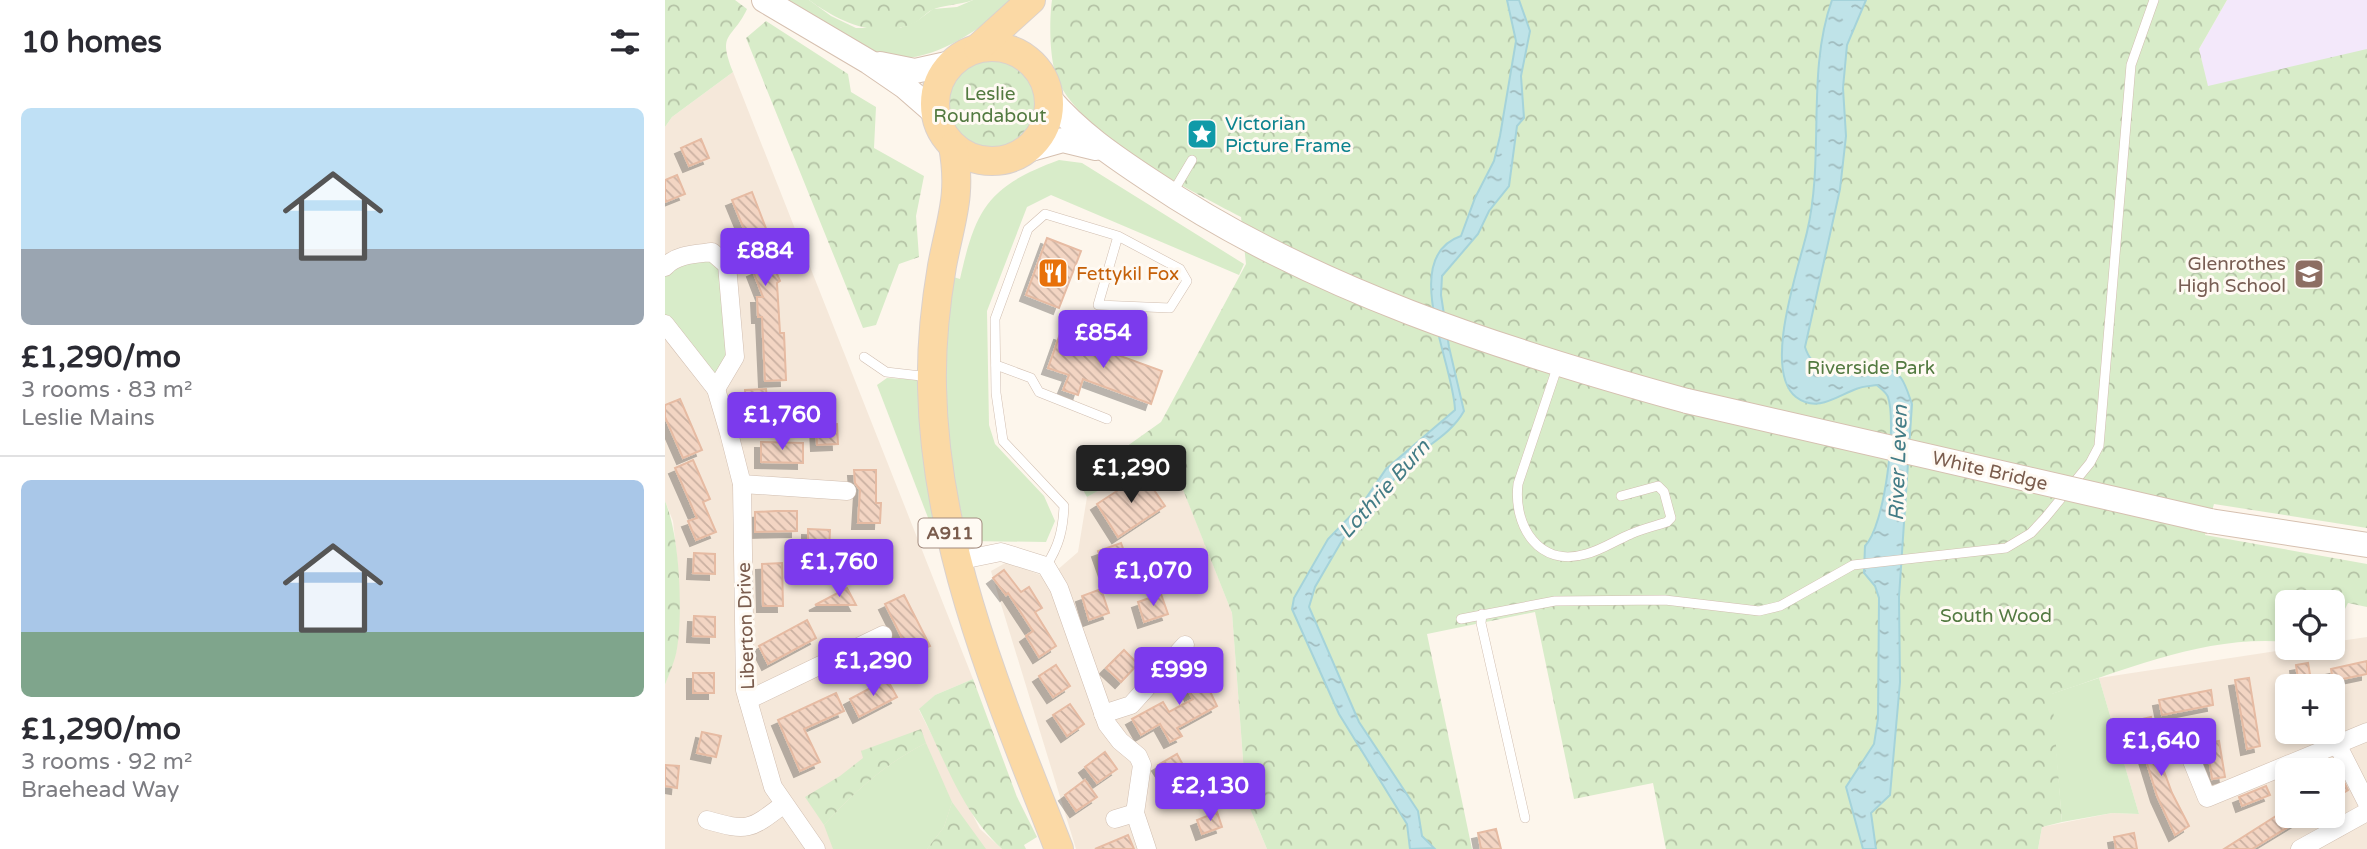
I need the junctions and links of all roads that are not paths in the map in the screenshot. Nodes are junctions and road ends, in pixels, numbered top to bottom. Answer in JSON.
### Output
{"nodes":[{"id":1,"x":764,"y":0,"type":"edge"},
{"id":2,"x":1033,"y":0,"type":"edge"},
{"id":3,"x":2154,"y":0,"type":"edge"},
{"id":4,"x":978,"y":48,"type":"junction"},
{"id":5,"x":1031,"y":61,"type":"junction"},
{"id":6,"x":869,"y":62,"type":"junction"},
{"id":7,"x":951,"y":63,"type":"junction"},
{"id":8,"x":1049,"y":98,"type":"junction"},
{"id":9,"x":935,"y":113,"type":"junction"},
{"id":10,"x":953,"y":146,"type":"junction"},
{"id":11,"x":1104,"y":149,"type":"junction"},
{"id":12,"x":1012,"y":156,"type":"junction"},
{"id":13,"x":1192,"y":160,"type":"dead end"},
{"id":14,"x":1171,"y":195,"type":"junction"},
{"id":15,"x":957,"y":202,"type":"junction"},
{"id":16,"x":1118,"y":236,"type":"junction"},
{"id":17,"x":665,"y":267,"type":"edge"},
{"id":18,"x":665,"y":324,"type":"edge"},
{"id":19,"x":864,"y":356,"type":"dead end"},
{"id":20,"x":1558,"y":364,"type":"junction"},
{"id":21,"x":996,"y":365,"type":"junction"},
{"id":22,"x":932,"y":377,"type":"junction"},
{"id":23,"x":716,"y":389,"type":"junction"},
{"id":24,"x":1107,"y":419,"type":"dead end"},
{"id":25,"x":742,"y":484,"type":"junction"},
{"id":26,"x":848,"y":491,"type":"dead end"},
{"id":27,"x":1621,"y":496,"type":"dead end"},
{"id":28,"x":2367,"y":545,"type":"edge"},
{"id":29,"x":957,"y":561,"type":"junction"},
{"id":30,"x":1047,"y":566,"type":"junction"},
{"id":31,"x":1482,"y":614,"type":"junction"},
{"id":32,"x":1461,"y":619,"type":"dead end"},
{"id":33,"x":883,"y":635,"type":"dead end"},
{"id":34,"x":1185,"y":645,"type":"dead end"},
{"id":35,"x":748,"y":700,"type":"junction"},
{"id":36,"x":1103,"y":714,"type":"junction"},
{"id":37,"x":2367,"y":732,"type":"edge"},
{"id":38,"x":2345,"y":741,"type":"edge"},
{"id":39,"x":2337,"y":744,"type":"joint"},
{"id":40,"x":2192,"y":761,"type":"dead end"},
{"id":41,"x":2367,"y":803,"type":"edge"},
{"id":42,"x":784,"y":804,"type":"junction"},
{"id":43,"x":1135,"y":813,"type":"junction"},
{"id":44,"x":2367,"y":813,"type":"edge"},
{"id":45,"x":1525,"y":818,"type":"dead end"},
{"id":46,"x":1115,"y":819,"type":"dead end"},
{"id":47,"x":707,"y":820,"type":"dead end"},
{"id":48,"x":816,"y":849,"type":"edge"},
{"id":49,"x":1059,"y":849,"type":"edge"},
{"id":50,"x":1147,"y":849,"type":"edge"},
{"id":51,"x":2300,"y":849,"type":"edge"}],
"edges":[{"from":1,"to":6,"type":"main road"},
{"from":2,"to":4,"type":"main road"},
{"from":2,"to":5,"type":"main road"},
{"from":3,"to":31,"type":"lane"},
{"from":4,"to":5,"type":"main road"},
{"from":4,"to":7,"type":"main road"},
{"from":5,"to":8,"type":"main road"},
{"from":6,"to":7,"type":"main road"},
{"from":6,"to":9,"type":"main road"},
{"from":7,"to":9,"type":"main road"},
{"from":8,"to":11,"type":"main road","name":"White Bridge"},
{"from":8,"to":12,"type":"main road"},
{"from":9,"to":10,"type":"main road","number":"A911"},
{"from":10,"to":12,"type":"main road"},
{"from":10,"to":15,"type":"main road","number":"A911"},
{"from":11,"to":12,"type":"main road"},
{"from":11,"to":14,"type":"main road","name":"White Bridge"},
{"from":12,"to":15,"type":"main road"},
{"from":13,"to":14,"type":"lane"},
{"from":14,"to":20,"type":"main road","name":"White Bridge"},
{"from":15,"to":22,"type":"main road","number":"A911"},
{"from":16,"to":16,"type":"lane"},
{"from":16,"to":21,"type":"lane"},
{"from":17,"to":23,"type":"street"},
{"from":18,"to":23,"type":"street","name":"Liberton Drive"},
{"from":19,"to":22,"type":"lane"},
{"from":20,"to":27,"type":"lane"},
{"from":20,"to":28,"type":"main road","name":"White Bridge","bridge":true},
{"from":21,"to":24,"type":"lane"},
{"from":21,"to":30,"type":"lane"},
{"from":22,"to":29,"type":"main road","number":"A911"},
{"from":23,"to":25,"type":"street","name":"Liberton Drive"},
{"from":25,"to":26,"type":"street"},
{"from":25,"to":35,"type":"street","name":"Liberton Drive"},
{"from":29,"to":30,"type":"street"},
{"from":29,"to":49,"type":"main road","number":"A911"},
{"from":30,"to":36,"type":"street"},
{"from":31,"to":32,"type":"lane"},
{"from":31,"to":45,"type":"lane"},
{"from":33,"to":35,"type":"street"},
{"from":34,"to":36,"type":"street"},
{"from":35,"to":42,"type":"street","name":"Liberton Drive"},
{"from":36,"to":43,"type":"street"},
{"from":37,"to":38,"type":"street"},
{"from":39,"to":40,"type":"street"},
{"from":39,"to":41,"type":"street"},
{"from":42,"to":47,"type":"street"},
{"from":42,"to":48,"type":"street","name":"Liberton Drive"},
{"from":43,"to":46,"type":"street"},
{"from":43,"to":50,"type":"street"},
{"from":44,"to":51,"type":"street"}]}
